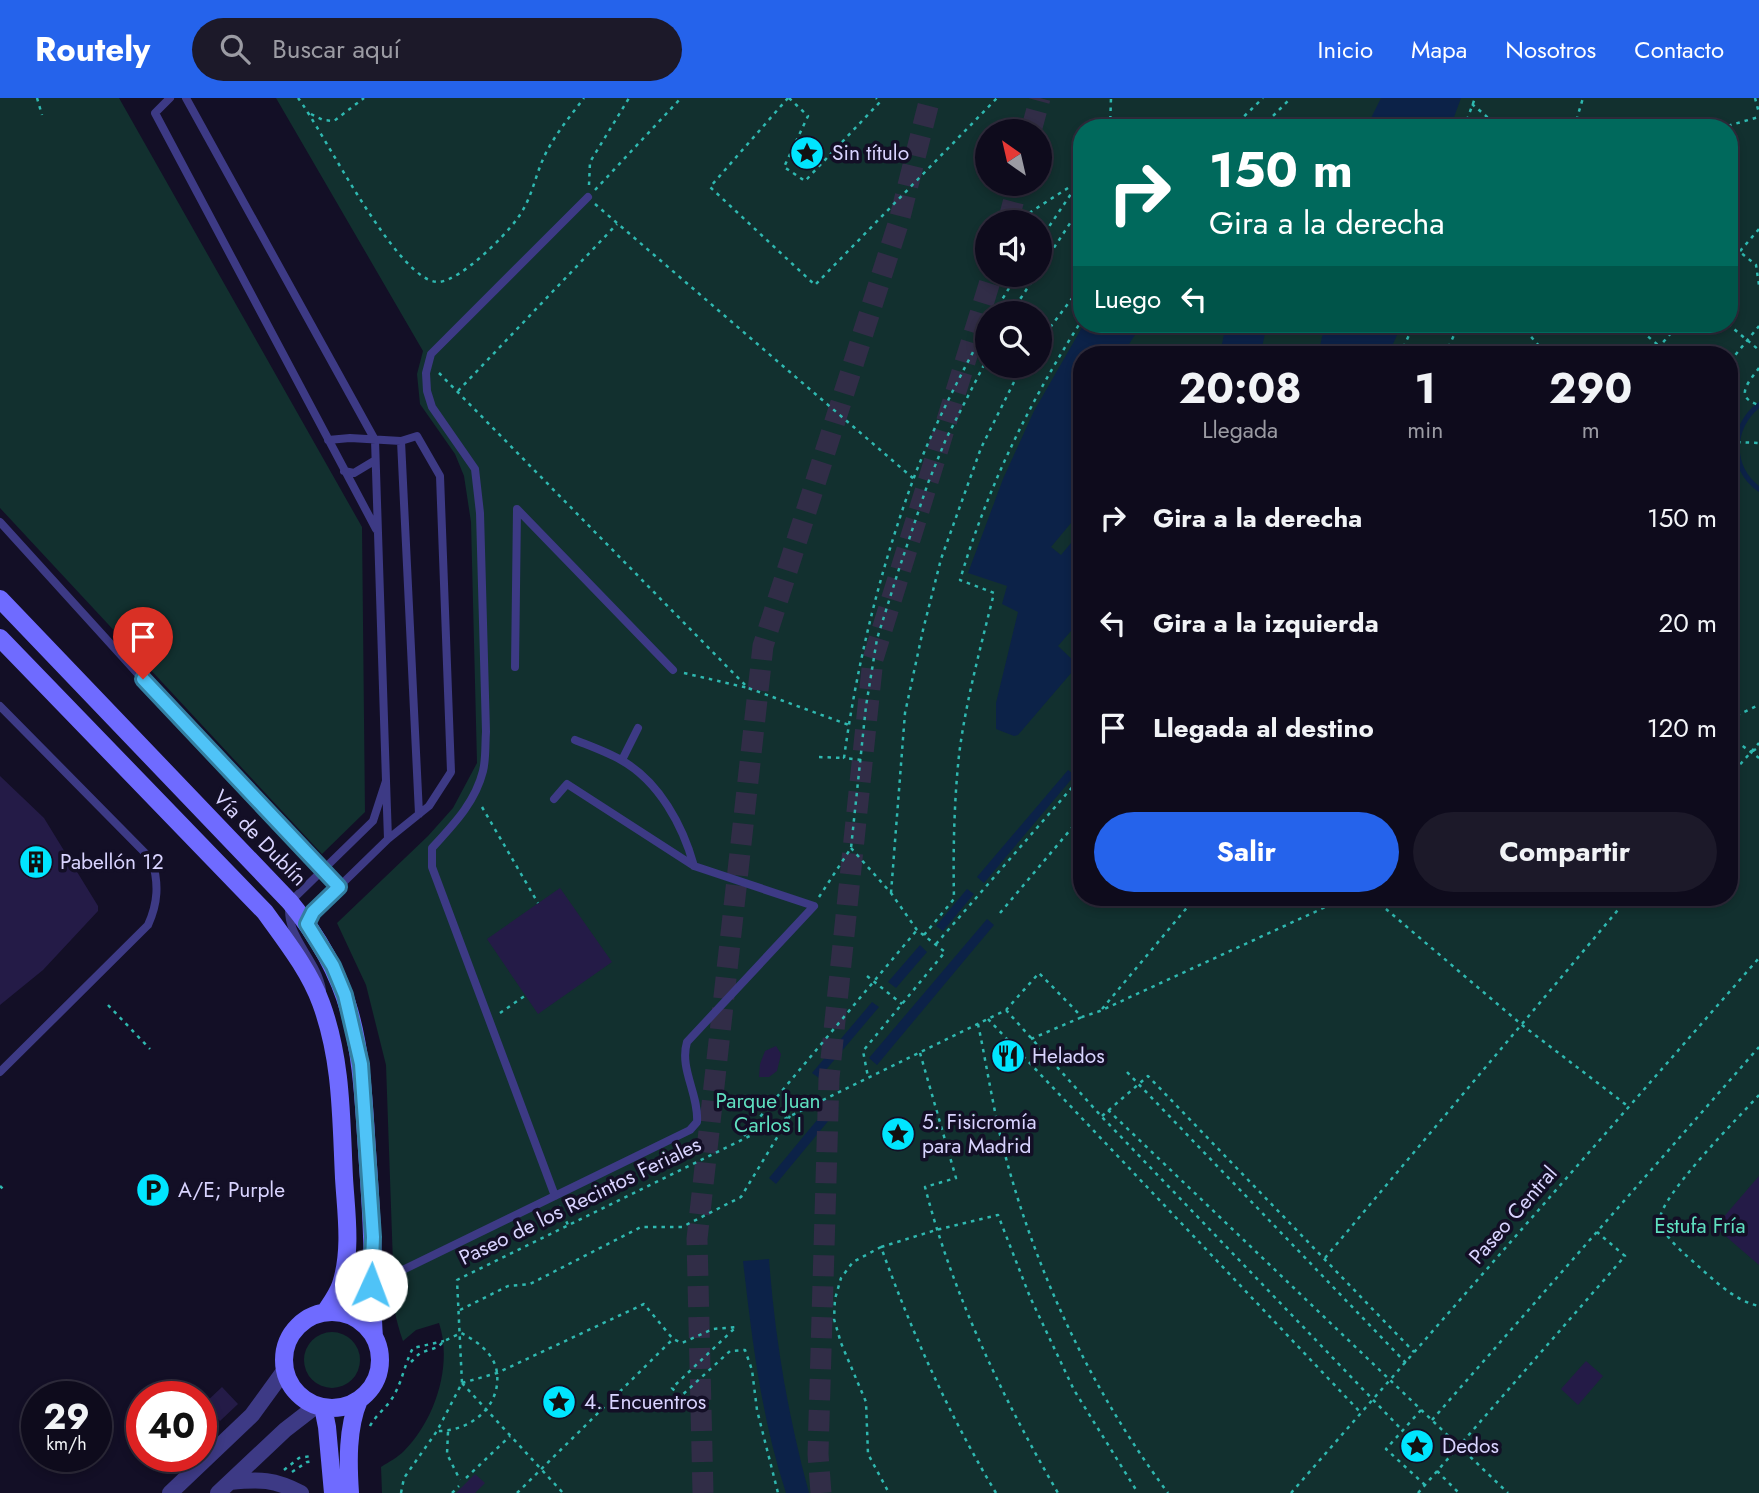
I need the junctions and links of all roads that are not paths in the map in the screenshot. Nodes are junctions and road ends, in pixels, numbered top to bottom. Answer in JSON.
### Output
{"nodes":[{"id":1,"x":170,"y":98,"type":"edge"},
{"id":2,"x":186,"y":98,"type":"edge"},
{"id":3,"x":588,"y":197,"type":"road end"},
{"id":4,"x":328,"y":440,"type":"junction"},
{"id":5,"x":374,"y":440,"type":"junction"},
{"id":6,"x":401,"y":441,"type":"junction"},
{"id":7,"x":374,"y":461,"type":"junction"},
{"id":8,"x":344,"y":471,"type":"junction"},
{"id":9,"x":0,"y":522,"type":"edge"},
{"id":10,"x":378,"y":531,"type":"junction"},
{"id":11,"x":0,"y":599,"type":"edge"},
{"id":12,"x":0,"y":638,"type":"edge"},
{"id":13,"x":515,"y":667,"type":"dead end"},
{"id":14,"x":673,"y":670,"type":"road end"},
{"id":15,"x":0,"y":706,"type":"edge"},
{"id":16,"x":638,"y":729,"type":"dead end"},
{"id":17,"x":575,"y":740,"type":"dead end"},
{"id":18,"x":622,"y":760,"type":"junction"},
{"id":19,"x":386,"y":781,"type":"junction"},
{"id":20,"x":554,"y":799,"type":"dead end"},
{"id":21,"x":419,"y":814,"type":"junction"},
{"id":22,"x":388,"y":839,"type":"junction"},
{"id":23,"x":694,"y":866,"type":"junction"},
{"id":24,"x":324,"y":870,"type":"junction"},
{"id":25,"x":339,"y":887,"type":"junction"},
{"id":26,"x":290,"y":902,"type":"junction"},
{"id":27,"x":307,"y":924,"type":"junction"},
{"id":28,"x":320,"y":999,"type":"junction"},
{"id":29,"x":0,"y":1072,"type":"edge"},
{"id":30,"x":555,"y":1196,"type":"junction"},
{"id":31,"x":371,"y":1285,"type":"junction"},
{"id":32,"x":325,"y":1312,"type":"junction"},
{"id":33,"x":374,"y":1337,"type":"junction"},
{"id":34,"x":284,"y":1371,"type":"junction"},
{"id":35,"x":359,"y":1400,"type":"junction"},
{"id":36,"x":319,"y":1407,"type":"junction"},
{"id":37,"x":224,"y":1487,"type":"edge"},
{"id":38,"x":170,"y":1493,"type":"edge"},
{"id":39,"x":301,"y":1493,"type":"edge"},
{"id":40,"x":333,"y":1493,"type":"edge"},
{"id":41,"x":350,"y":1493,"type":"edge"}],
"edges":[{"from":1,"to":4,"type":"lane"},
{"from":2,"to":5,"type":"lane"},
{"from":3,"to":30,"type":"lane"},
{"from":4,"to":5,"type":"lane"},
{"from":4,"to":8,"type":"lane"},
{"from":5,"to":6,"type":"lane"},
{"from":5,"to":7,"type":"lane"},
{"from":6,"to":21,"type":"lane"},
{"from":6,"to":21,"type":"lane"},
{"from":7,"to":8,"type":"lane"},
{"from":7,"to":10,"type":"lane"},
{"from":8,"to":10,"type":"lane"},
{"from":9,"to":24,"type":"lane"},
{"from":10,"to":19,"type":"lane"},
{"from":11,"to":26,"type":"street","name":"Vía de Dublín"},
{"from":12,"to":28,"type":"street"},
{"from":13,"to":14,"type":"lane"},
{"from":15,"to":29,"type":"lane"},
{"from":16,"to":18,"type":"lane"},
{"from":17,"to":18,"type":"lane"},
{"from":18,"to":23,"type":"lane"},
{"from":19,"to":22,"type":"lane"},
{"from":19,"to":24,"type":"lane"},
{"from":20,"to":23,"type":"lane"},
{"from":21,"to":22,"type":"lane"},
{"from":22,"to":25,"type":"lane"},
{"from":23,"to":30,"type":"lane"},
{"from":24,"to":25,"type":"lane"},
{"from":24,"to":26,"type":"lane"},
{"from":25,"to":27,"type":"lane"},
{"from":26,"to":27,"type":"street","name":"Vía de Dublín"},
{"from":26,"to":28,"type":"lane"},
{"from":27,"to":31,"type":"street","name":"Vía de Dublín"},
{"from":28,"to":32,"type":"street"},
{"from":30,"to":31,"type":"lane"},
{"from":31,"to":33,"type":"street","name":"Vía de Dublín"},
{"from":32,"to":33,"type":"street"},
{"from":32,"to":34,"type":"street"},
{"from":33,"to":35,"type":"street"},
{"from":34,"to":36,"type":"street"},
{"from":34,"to":38,"type":"street"},
{"from":35,"to":36,"type":"street"},
{"from":35,"to":41,"type":"street"},
{"from":36,"to":37,"type":"street"},
{"from":36,"to":40,"type":"street"},
{"from":37,"to":39,"type":"street"}]}
